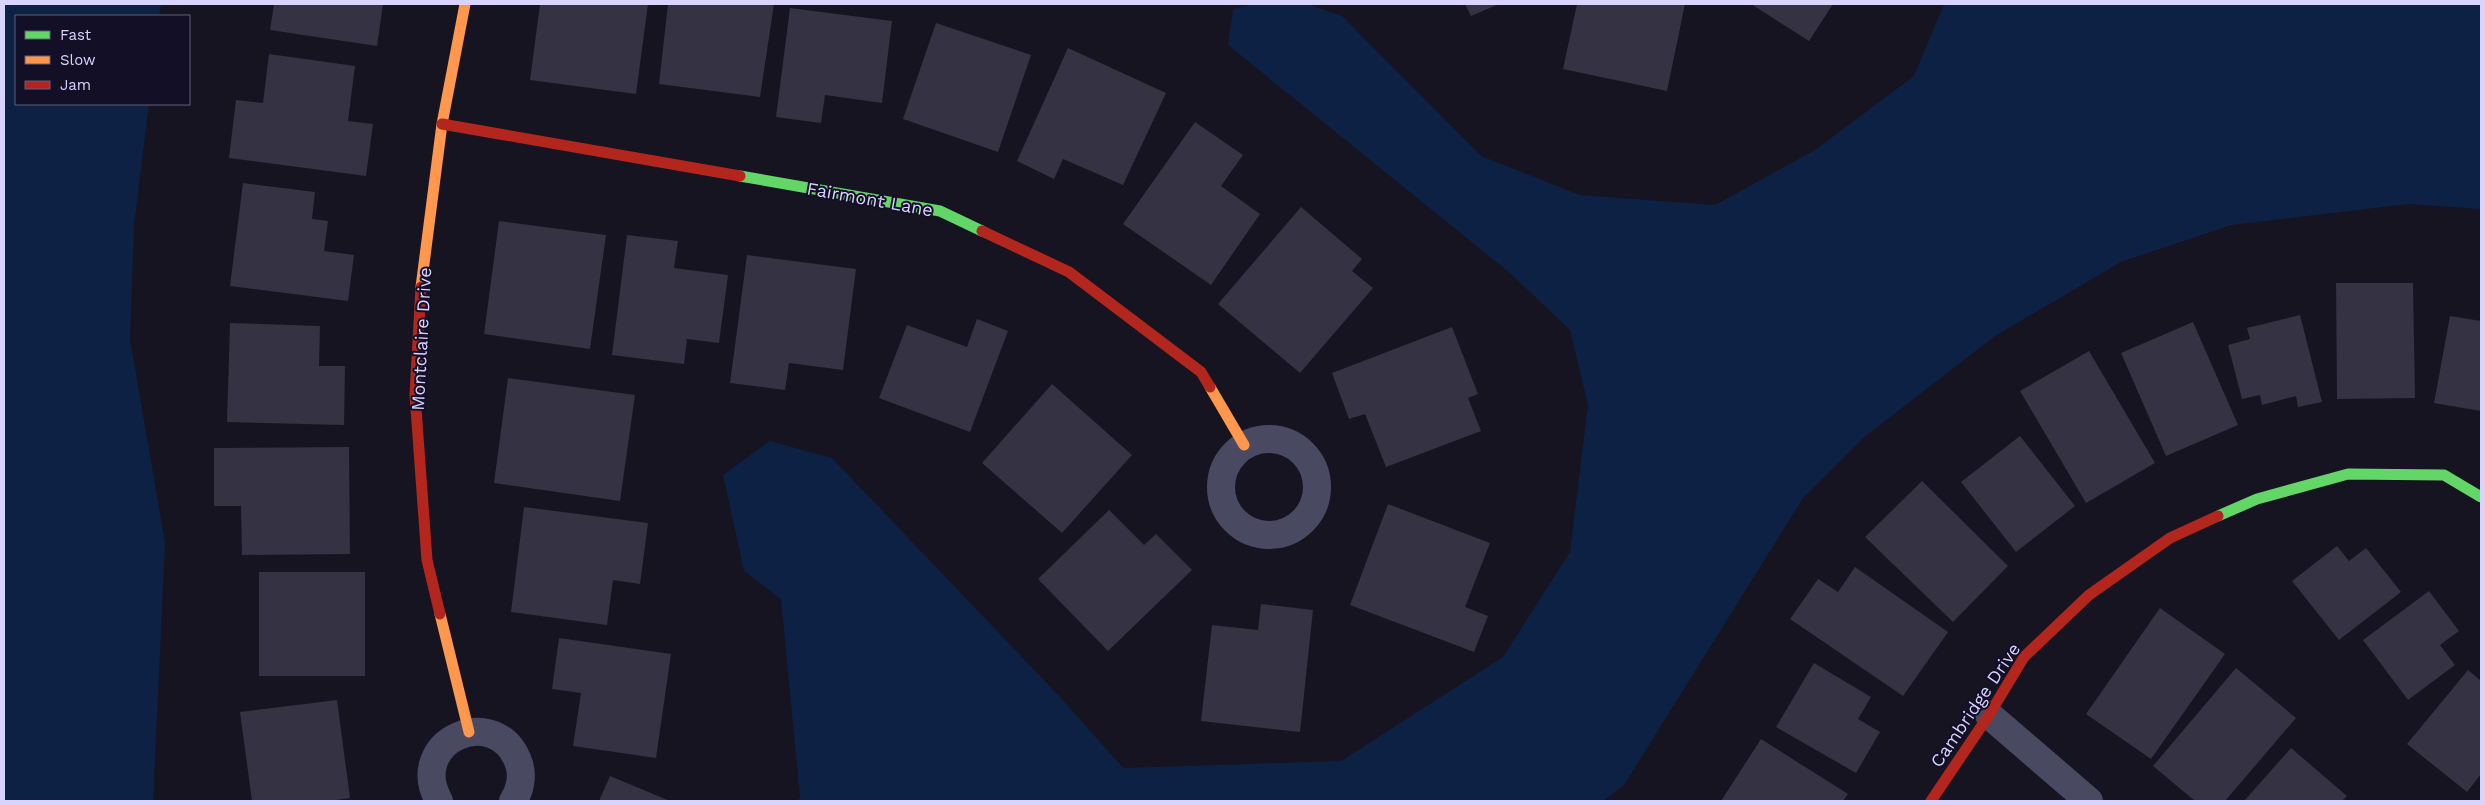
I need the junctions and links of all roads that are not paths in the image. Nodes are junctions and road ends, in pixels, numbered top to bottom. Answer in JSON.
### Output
{"nodes":[{"id":1,"x":465,"y":4,"type":"edge"},
{"id":2,"x":442,"y":124,"type":"junction"},
{"id":3,"x":1244,"y":445,"type":"dead end"},
{"id":4,"x":2481,"y":497,"type":"edge"},
{"id":5,"x":1990,"y":715,"type":"junction"},
{"id":6,"x":469,"y":732,"type":"junction"},
{"id":7,"x":439,"y":801,"type":"edge"},
{"id":8,"x":513,"y":801,"type":"edge"},
{"id":9,"x":1931,"y":801,"type":"edge"},
{"id":10,"x":2089,"y":801,"type":"edge"}],
"edges":[{"from":1,"to":2,"type":"street","name":"Montclaire Drive"},
{"from":2,"to":3,"type":"street","name":"Fairmont Lane"},
{"from":2,"to":6,"type":"street","name":"Montclaire Drive"},
{"from":4,"to":5,"type":"street","name":"Cambridge Drive"},
{"from":5,"to":9,"type":"street","name":"Cambridge Drive"},
{"from":5,"to":10,"type":"street"},
{"from":6,"to":7,"type":"street"},
{"from":6,"to":8,"type":"street"}]}
